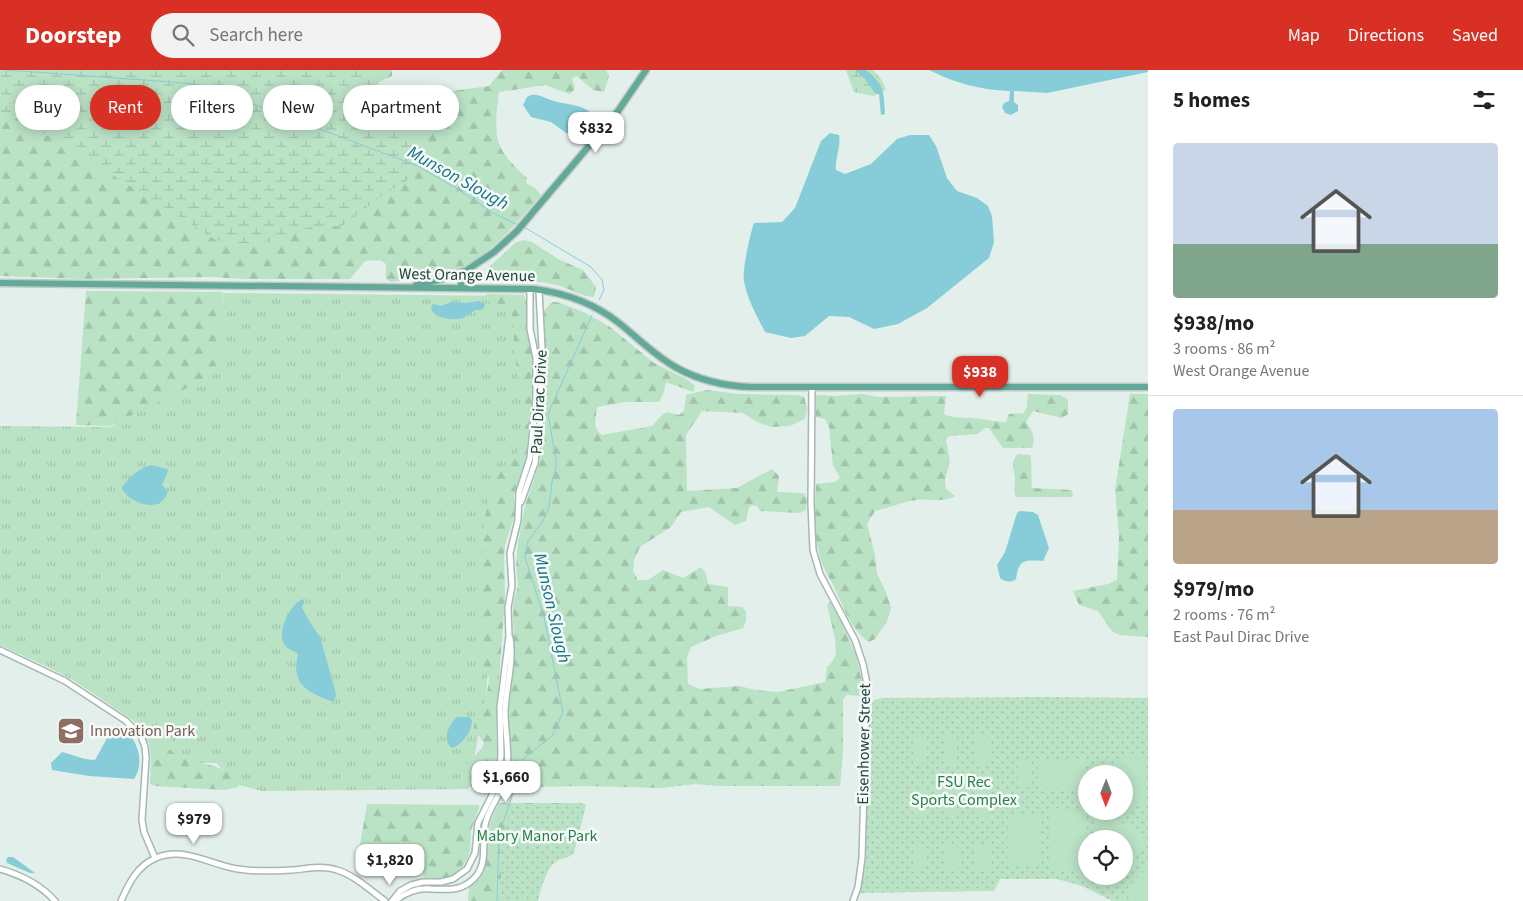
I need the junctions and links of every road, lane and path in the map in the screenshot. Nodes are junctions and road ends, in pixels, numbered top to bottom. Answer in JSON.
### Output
{"nodes":[{"id":1,"x":646,"y":70,"type":"edge"},
{"id":2,"x":468,"y":269,"type":"junction"},
{"id":3,"x":0,"y":283,"type":"edge"},
{"id":4,"x":397,"y":288,"type":"junction"},
{"id":5,"x":461,"y":288,"type":"junction"},
{"id":6,"x":530,"y":289,"type":"junction"},
{"id":7,"x":539,"y":290,"type":"junction"},
{"id":8,"x":812,"y":387,"type":"junction"},
{"id":9,"x":1148,"y":387,"type":"edge"},
{"id":10,"x":519,"y":512,"type":"junction"},
{"id":11,"x":509,"y":631,"type":"junction"},
{"id":12,"x":0,"y":650,"type":"edge"},
{"id":13,"x":155,"y":858,"type":"junction"},
{"id":14,"x":0,"y":869,"type":"edge"},
{"id":15,"x":452,"y":879,"type":"junction"},
{"id":16,"x":455,"y":889,"type":"junction"},
{"id":17,"x":55,"y":901,"type":"edge"},
{"id":18,"x":121,"y":901,"type":"edge"},
{"id":19,"x":385,"y":901,"type":"edge"},
{"id":20,"x":393,"y":901,"type":"edge"},
{"id":21,"x":853,"y":901,"type":"edge"}],
"edges":[{"from":1,"to":2,"type":"main road"},
{"from":2,"to":4,"type":"main road"},
{"from":2,"to":5,"type":"main road"},
{"from":3,"to":4,"type":"main road","name":"West Orange Avenue"},
{"from":4,"to":5,"type":"main road","name":"West Orange Avenue"},
{"from":5,"to":6,"type":"main road","name":"West Orange Avenue"},
{"from":6,"to":7,"type":"main road","name":"West Orange Avenue"},
{"from":6,"to":10,"type":"street","name":"Paul Dirac Drive"},
{"from":7,"to":8,"type":"main road","name":"West Orange Avenue"},
{"from":7,"to":10,"type":"street","name":"Paul Dirac Drive"},
{"from":8,"to":9,"type":"main road","name":"West Orange Avenue"},
{"from":8,"to":21,"type":"street","name":"Eisenhower Street"},
{"from":10,"to":11,"type":"street","name":"Paul Dirac Drive"},
{"from":11,"to":15,"type":"street","name":"Paul Dirac Drive"},
{"from":11,"to":16,"type":"street","name":"Paul Dirac Drive"},
{"from":12,"to":13,"type":"street"},
{"from":13,"to":18,"type":"street"},
{"from":13,"to":19,"type":"street"},
{"from":14,"to":17,"type":"street"},
{"from":15,"to":16,"type":"street"},
{"from":15,"to":20,"type":"street"},
{"from":16,"to":20,"type":"street"}]}
